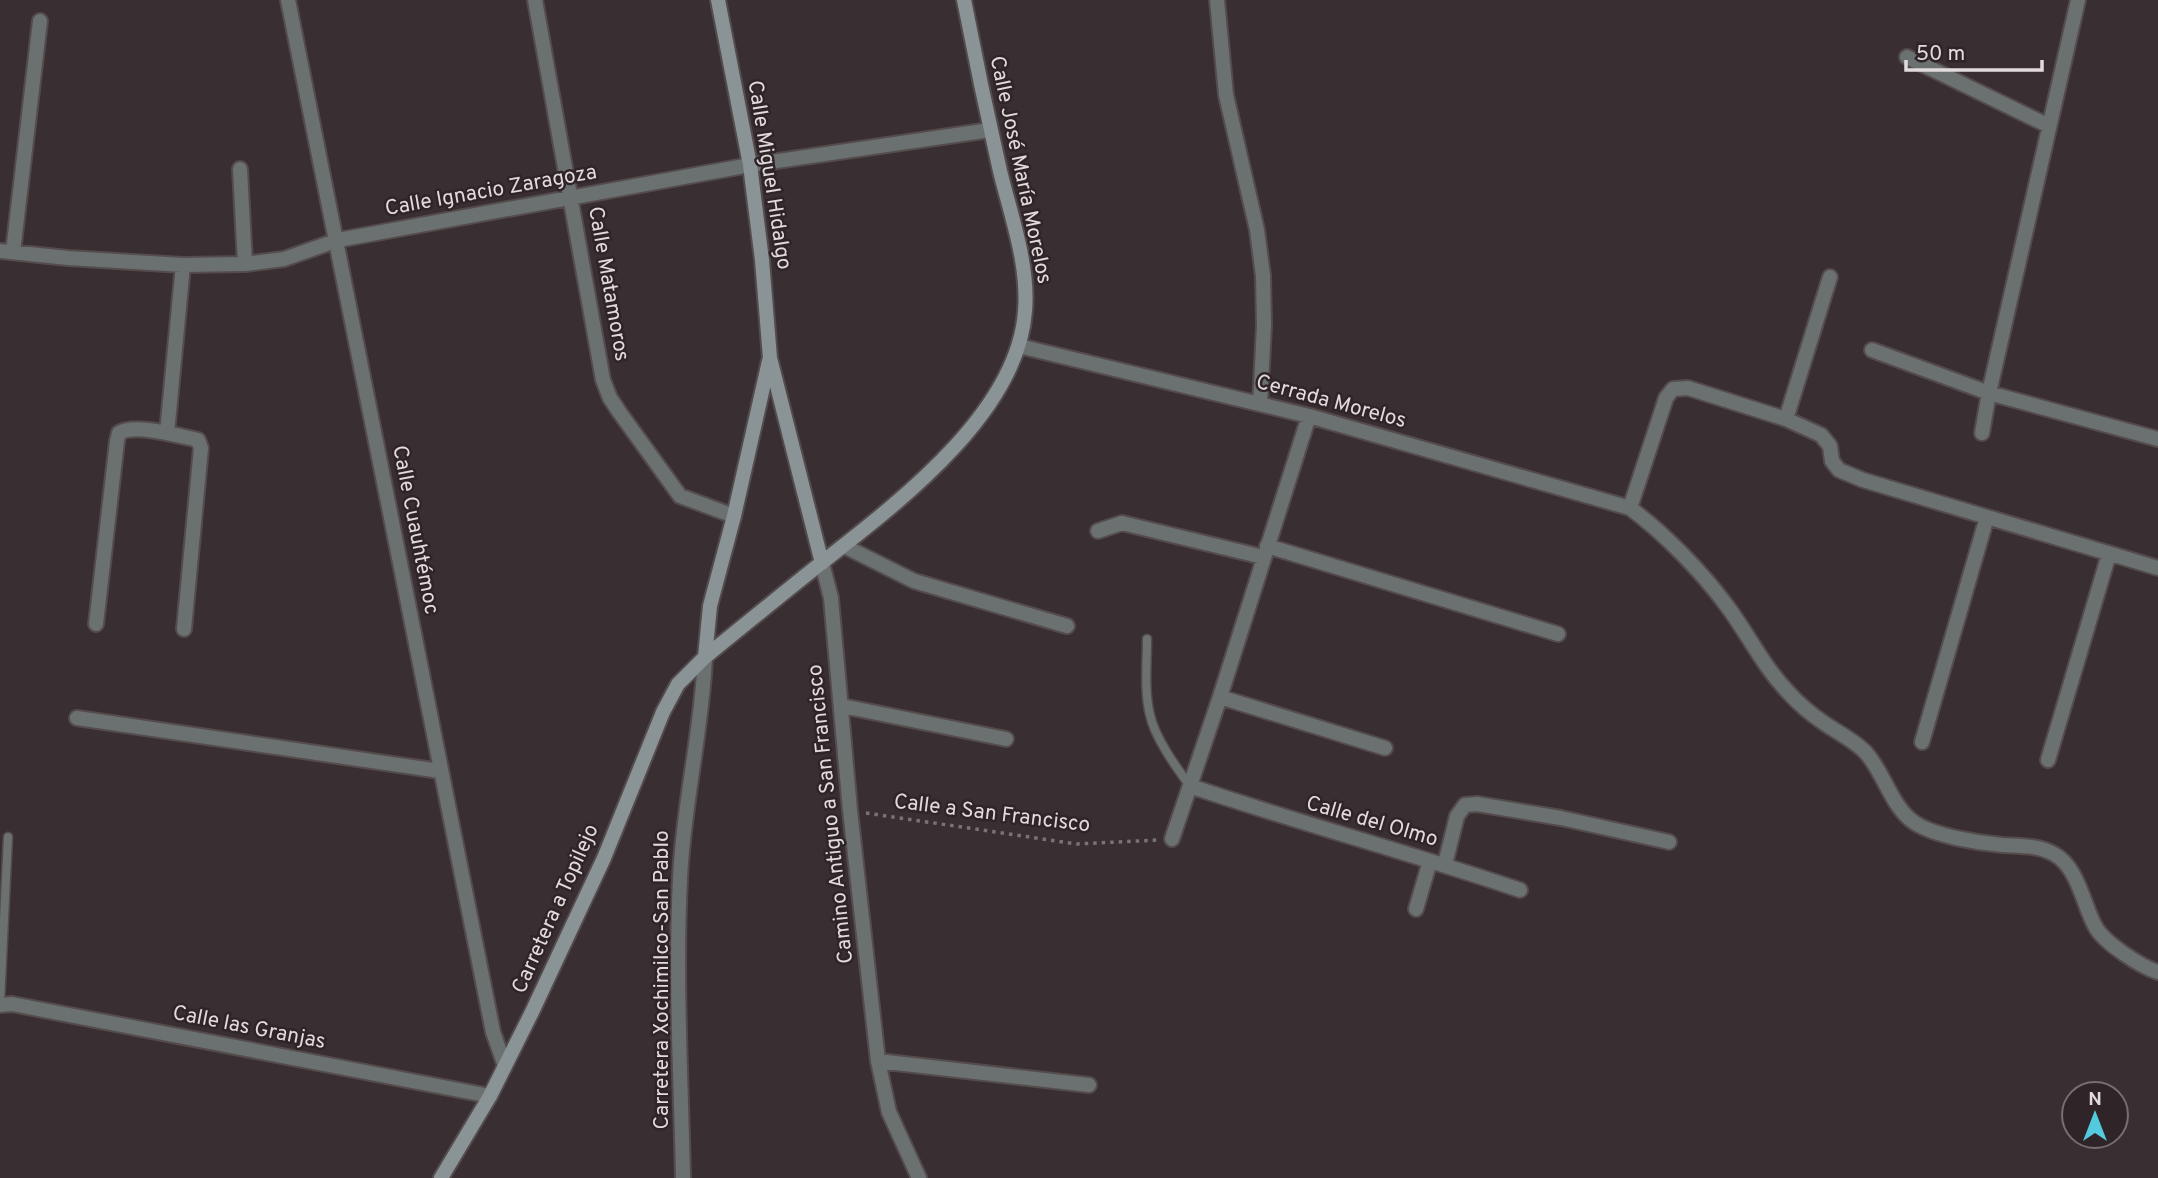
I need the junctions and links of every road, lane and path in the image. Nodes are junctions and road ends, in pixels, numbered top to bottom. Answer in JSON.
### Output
{"nodes":[{"id":1,"x":288,"y":0,"type":"edge"},
{"id":2,"x":535,"y":0,"type":"edge"},
{"id":3,"x":718,"y":0,"type":"edge"},
{"id":4,"x":964,"y":0,"type":"edge"},
{"id":5,"x":1217,"y":0,"type":"edge"},
{"id":6,"x":2078,"y":0,"type":"edge"},
{"id":7,"x":40,"y":21,"type":"dead end"},
{"id":8,"x":1907,"y":57,"type":"dead end"},
{"id":9,"x":2049,"y":126,"type":"junction"},
{"id":10,"x":990,"y":130,"type":"junction"},
{"id":11,"x":750,"y":165,"type":"junction"},
{"id":12,"x":240,"y":169,"type":"dead end"},
{"id":13,"x":572,"y":198,"type":"junction"},
{"id":14,"x":338,"y":240,"type":"junction"},
{"id":15,"x":7,"y":251,"type":"edge"},
{"id":16,"x":245,"y":264,"type":"junction"},
{"id":17,"x":183,"y":265,"type":"junction"},
{"id":18,"x":1830,"y":277,"type":"dead end"},
{"id":19,"x":1019,"y":346,"type":"junction"},
{"id":20,"x":1872,"y":350,"type":"dead end"},
{"id":21,"x":770,"y":358,"type":"junction"},
{"id":22,"x":1989,"y":393,"type":"junction"},
{"id":23,"x":1260,"y":404,"type":"junction"},
{"id":24,"x":1309,"y":416,"type":"junction"},
{"id":25,"x":1786,"y":419,"type":"junction"},
{"id":26,"x":167,"y":433,"type":"junction"},
{"id":27,"x":1982,"y":433,"type":"dead end"},
{"id":28,"x":2158,"y":439,"type":"edge"},
{"id":29,"x":1630,"y":508,"type":"junction"},
{"id":30,"x":734,"y":516,"type":"junction"},
{"id":31,"x":1987,"y":517,"type":"junction"},
{"id":32,"x":1098,"y":531,"type":"dead end"},
{"id":33,"x":844,"y":546,"type":"junction"},
{"id":34,"x":1265,"y":551,"type":"junction"},
{"id":35,"x":2109,"y":554,"type":"junction"},
{"id":36,"x":822,"y":563,"type":"junction"},
{"id":37,"x":2158,"y":568,"type":"edge"},
{"id":38,"x":96,"y":624,"type":"dead end"},
{"id":39,"x":1067,"y":626,"type":"dead end"},
{"id":40,"x":184,"y":629,"type":"dead end"},
{"id":41,"x":1558,"y":634,"type":"dead end"},
{"id":42,"x":1147,"y":639,"type":"dead end"},
{"id":43,"x":705,"y":657,"type":"junction"},
{"id":44,"x":1220,"y":697,"type":"junction"},
{"id":45,"x":842,"y":706,"type":"junction"},
{"id":46,"x":78,"y":718,"type":"dead end"},
{"id":47,"x":1006,"y":739,"type":"dead end"},
{"id":48,"x":1922,"y":742,"type":"dead end"},
{"id":49,"x":1385,"y":748,"type":"dead end"},
{"id":50,"x":2048,"y":761,"type":"dead end"},
{"id":51,"x":440,"y":771,"type":"junction"},
{"id":52,"x":1190,"y":786,"type":"junction"},
{"id":53,"x":850,"y":810,"type":"junction"},
{"id":54,"x":8,"y":837,"type":"dead end"},
{"id":55,"x":1172,"y":839,"type":"joint"},
{"id":56,"x":1669,"y":842,"type":"dead end"},
{"id":57,"x":1430,"y":861,"type":"junction"},
{"id":58,"x":1445,"y":864,"type":"junction"},
{"id":59,"x":1520,"y":890,"type":"dead end"},
{"id":60,"x":1416,"y":909,"type":"dead end"},
{"id":61,"x":2158,"y":972,"type":"edge"},
{"id":62,"x":0,"y":1004,"type":"edge"},
{"id":63,"x":878,"y":1061,"type":"junction"},
{"id":64,"x":505,"y":1066,"type":"junction"},
{"id":65,"x":1089,"y":1085,"type":"dead end"},
{"id":66,"x":490,"y":1096,"type":"junction"},
{"id":67,"x":441,"y":1178,"type":"edge"},
{"id":68,"x":683,"y":1178,"type":"edge"},
{"id":69,"x":919,"y":1178,"type":"edge"}],
"edges":[{"from":1,"to":14,"type":"street","name":"Calle Cuauhtémoc"},
{"from":2,"to":13,"type":"street","name":"Calle Matamoros"},
{"from":3,"to":11,"type":"main road","name":"Calle Miguel Hidalgo"},
{"from":4,"to":10,"type":"main road","name":"Calle José María Morelos"},
{"from":5,"to":23,"type":"street"},
{"from":6,"to":9,"type":"street"},
{"from":7,"to":15,"type":"street"},
{"from":8,"to":9,"type":"street"},
{"from":9,"to":22,"type":"street"},
{"from":10,"to":11,"type":"street","name":"Calle Ignacio Zaragoza"},
{"from":10,"to":19,"type":"main road","name":"Calle José María Morelos"},
{"from":11,"to":13,"type":"street","name":"Calle Ignacio Zaragoza"},
{"from":11,"to":21,"type":"main road","name":"Calle Miguel Hidalgo"},
{"from":12,"to":16,"type":"street"},
{"from":13,"to":14,"type":"street","name":"Calle Ignacio Zaragoza"},
{"from":13,"to":30,"type":"street","name":"Calle Matamoros"},
{"from":14,"to":16,"type":"street","name":"Calle Ignacio Zaragoza"},
{"from":14,"to":51,"type":"street","name":"Calle Cuauhtémoc"},
{"from":15,"to":17,"type":"street","name":"Calle Ignacio Zaragoza"},
{"from":16,"to":17,"type":"street","name":"Calle Ignacio Zaragoza"},
{"from":17,"to":26,"type":"street"},
{"from":18,"to":25,"type":"street"},
{"from":19,"to":23,"type":"street","name":"Cerrada Morelos"},
{"from":19,"to":33,"type":"main road","name":"Calle José María Morelos"},
{"from":20,"to":22,"type":"street"},
{"from":21,"to":30,"type":"main road","name":"Calle Miguel Hidalgo"},
{"from":21,"to":36,"type":"main road","name":"Calle Miguel Hidalgo"},
{"from":22,"to":27,"type":"street"},
{"from":22,"to":28,"type":"street"},
{"from":23,"to":24,"type":"street","name":"Cerrada Morelos"},
{"from":24,"to":29,"type":"street","name":"Cerrada Morelos"},
{"from":24,"to":34,"type":"street"},
{"from":25,"to":29,"type":"street"},
{"from":25,"to":31,"type":"street"},
{"from":26,"to":38,"type":"street"},
{"from":26,"to":40,"type":"street"},
{"from":29,"to":61,"type":"street"},
{"from":30,"to":43,"type":"main road","name":"Calle Miguel Hidalgo"},
{"from":31,"to":35,"type":"street"},
{"from":31,"to":48,"type":"street"},
{"from":32,"to":34,"type":"street"},
{"from":33,"to":36,"type":"main road","name":"Calle José María Morelos"},
{"from":33,"to":39,"type":"street"},
{"from":34,"to":41,"type":"street"},
{"from":34,"to":44,"type":"street"},
{"from":35,"to":37,"type":"street"},
{"from":35,"to":50,"type":"street"},
{"from":36,"to":43,"type":"main road","name":"Carretera a Topilejo"},
{"from":36,"to":45,"type":"street","name":"Camino Antiguo a San Francisco"},
{"from":42,"to":52,"type":"lane"},
{"from":43,"to":64,"type":"main road","name":"Carretera a Topilejo"},
{"from":43,"to":68,"type":"street","name":"Carretera Xochimilco-San Pablo"},
{"from":44,"to":49,"type":"street"},
{"from":44,"to":52,"type":"street"},
{"from":45,"to":47,"type":"street"},
{"from":45,"to":53,"type":"street","name":"Camino Antiguo a San Francisco"},
{"from":46,"to":51,"type":"street"},
{"from":51,"to":64,"type":"street","name":"Calle Cuauhtémoc"},
{"from":52,"to":55,"type":"street"},
{"from":52,"to":57,"type":"street","name":"Calle del Olmo"},
{"from":53,"to":55,"type":"path","name":"Calle a San Francisco"},
{"from":53,"to":63,"type":"street","name":"Camino Antiguo a San Francisco"},
{"from":54,"to":62,"type":"lane"},
{"from":56,"to":58,"type":"street","name":"Calle del Olmo"},
{"from":57,"to":58,"type":"street","name":"Calle del Olmo"},
{"from":57,"to":60,"type":"street"},
{"from":58,"to":59,"type":"street"},
{"from":62,"to":66,"type":"street","name":"Calle las Granjas"},
{"from":63,"to":65,"type":"street"},
{"from":63,"to":69,"type":"street","name":"Camino Antiguo a San Francisco"},
{"from":64,"to":66,"type":"main road","name":"Carretera a Topilejo"},
{"from":66,"to":67,"type":"main road","name":"Carretera a Topilejo"}]}
